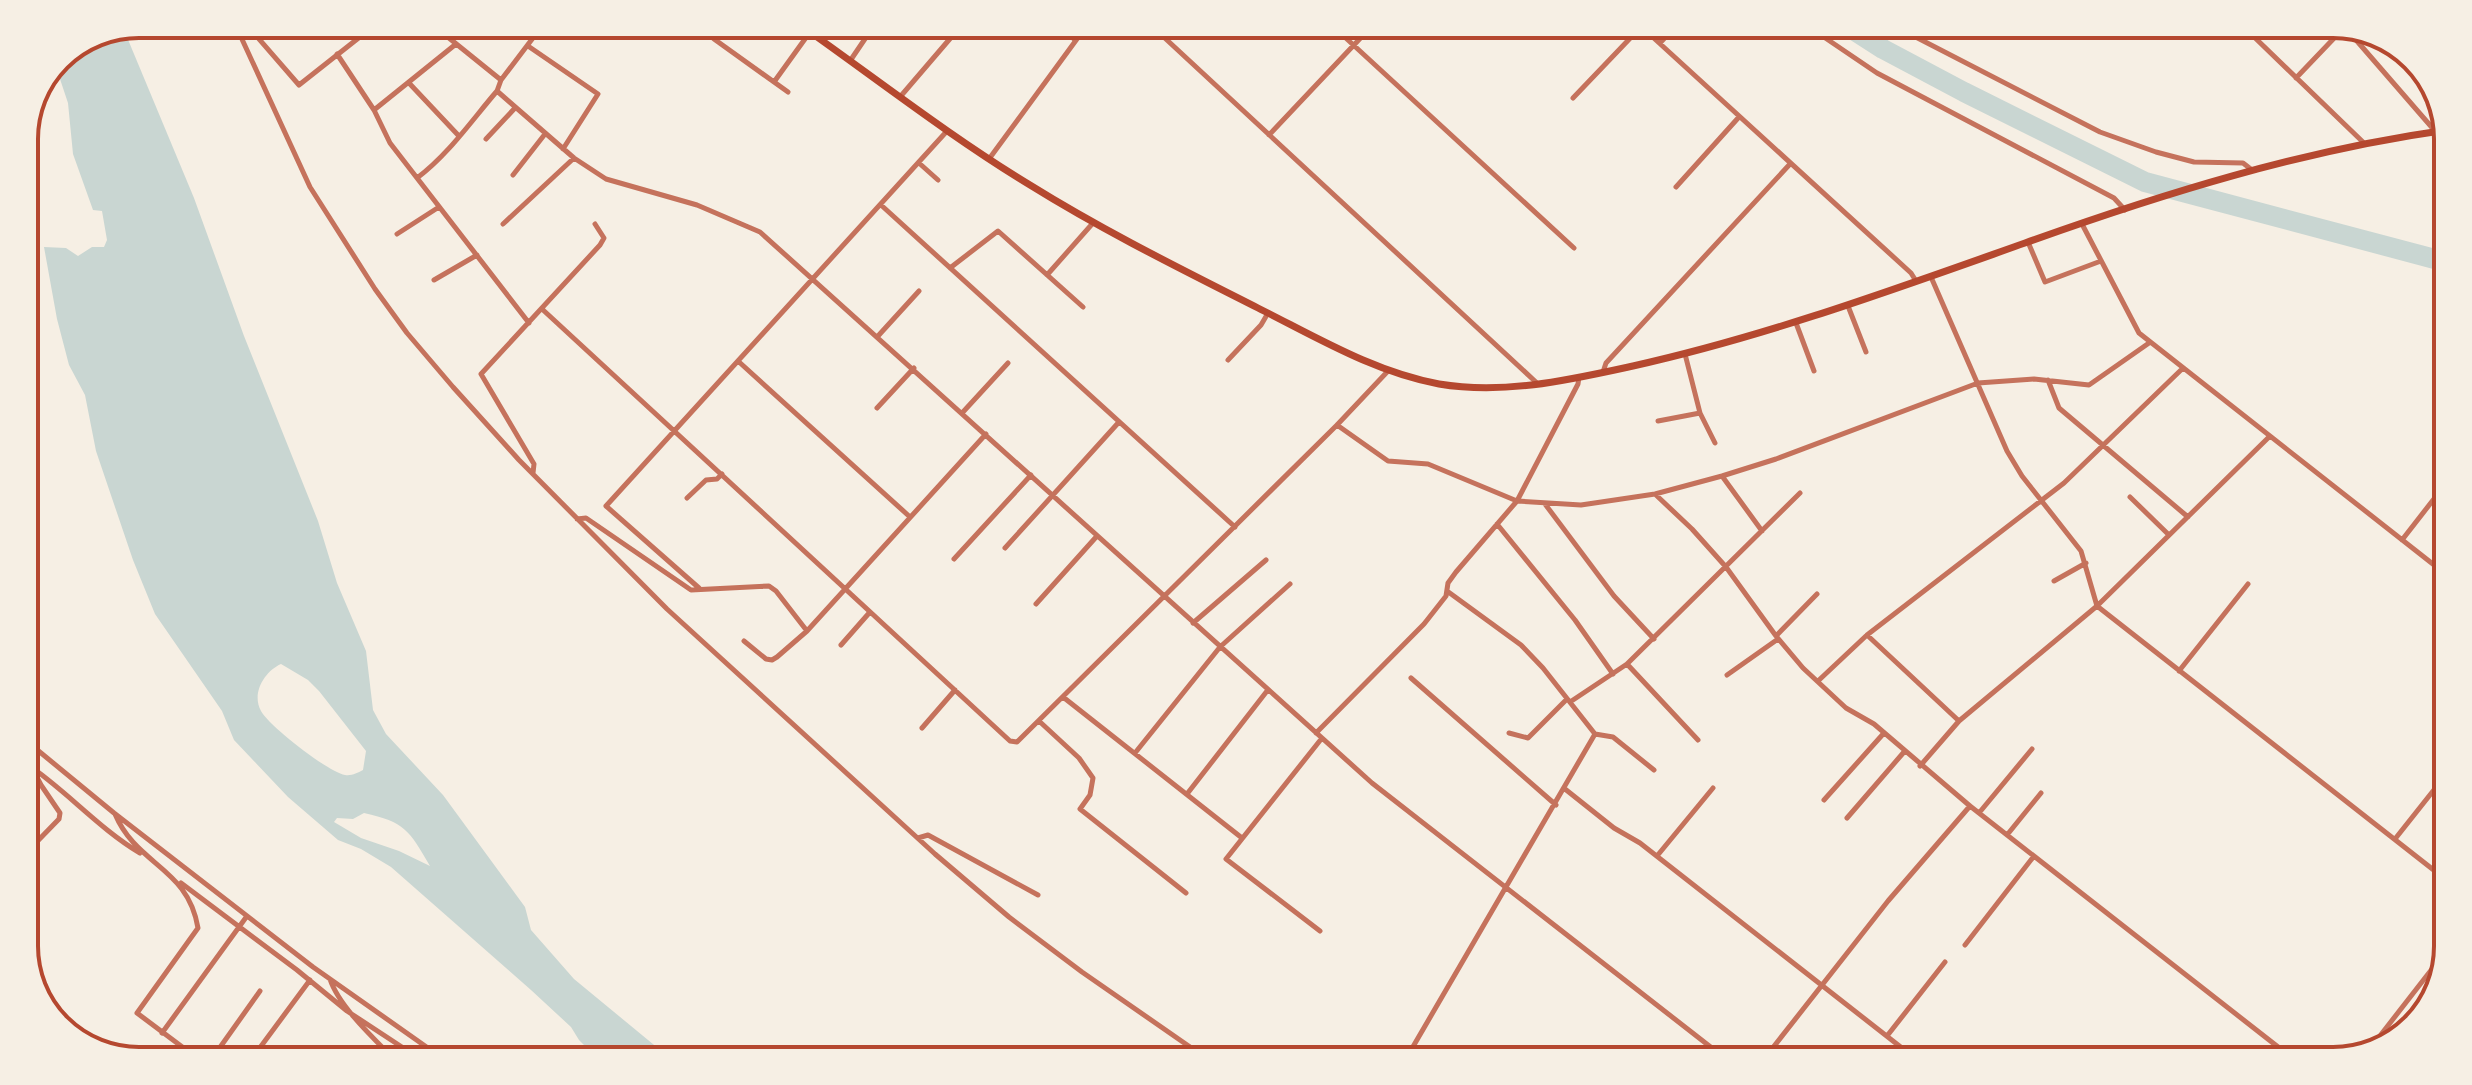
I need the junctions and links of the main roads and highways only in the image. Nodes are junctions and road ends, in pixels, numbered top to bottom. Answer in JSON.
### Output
{"nodes":[{"id":1,"x":818,"y":38,"type":"edge"},
{"id":2,"x":2434,"y":132,"type":"edge"}],
"edges":[{"from":1,"to":2,"type":"main road"}]}
